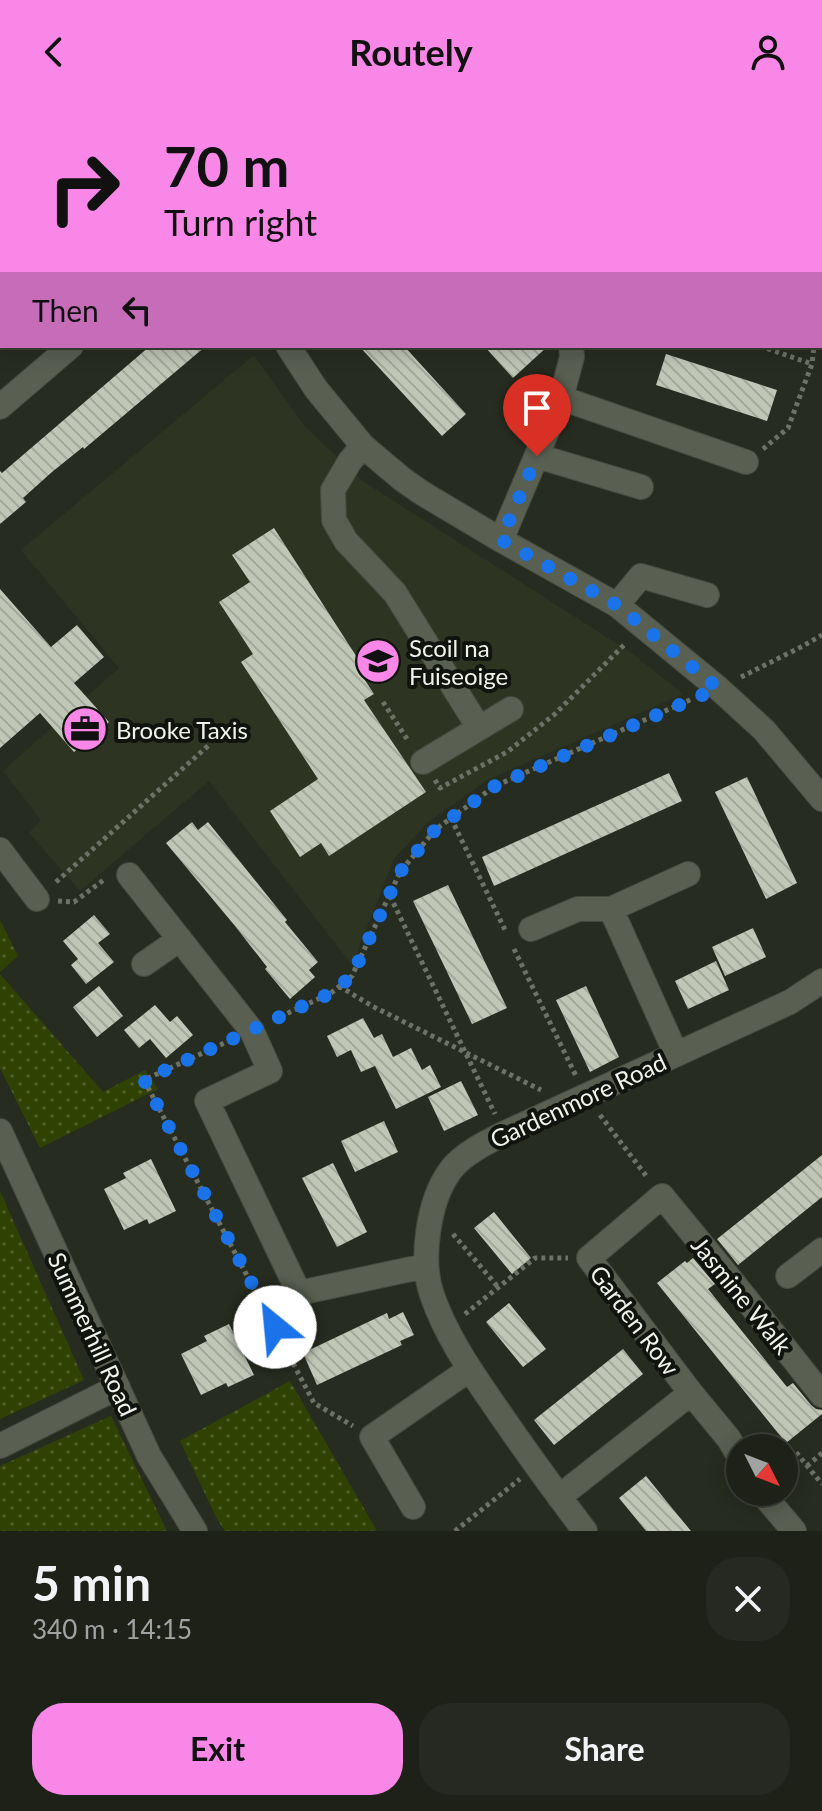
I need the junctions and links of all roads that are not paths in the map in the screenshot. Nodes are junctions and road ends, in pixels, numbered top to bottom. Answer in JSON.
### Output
{"nodes":[{"id":1,"x":69,"y":348,"type":"edge"},
{"id":2,"x":289,"y":348,"type":"edge"},
{"id":3,"x":571,"y":348,"type":"edge"},
{"id":4,"x":561,"y":398,"type":"junction"},
{"id":5,"x":0,"y":407,"type":"edge"},
{"id":6,"x":363,"y":446,"type":"junction"},
{"id":7,"x":537,"y":456,"type":"junction"},
{"id":8,"x":746,"y":462,"type":"road end"},
{"id":9,"x":641,"y":487,"type":"dead end"},
{"id":10,"x":501,"y":540,"type":"junction"},
{"id":11,"x":707,"y":595,"type":"dead end"},
{"id":12,"x":617,"y":605,"type":"junction"},
{"id":13,"x":511,"y":709,"type":"dead end"},
{"id":14,"x":479,"y":728,"type":"junction"},
{"id":15,"x":423,"y":762,"type":"dead end"},
{"id":16,"x":822,"y":799,"type":"edge"},
{"id":17,"x":0,"y":850,"type":"edge"},
{"id":18,"x":688,"y":874,"type":"dead end"},
{"id":19,"x":129,"y":875,"type":"road end"},
{"id":20,"x":37,"y":899,"type":"road end"},
{"id":21,"x":611,"y":909,"type":"junction"},
{"id":22,"x":531,"y":929,"type":"dead end"},
{"id":23,"x":180,"y":939,"type":"junction"},
{"id":24,"x":144,"y":964,"type":"dead end"},
{"id":25,"x":821,"y":984,"type":"edge"},
{"id":26,"x":676,"y":1054,"type":"junction"},
{"id":27,"x":0,"y":1131,"type":"edge"},
{"id":28,"x":662,"y":1196,"type":"joint"},
{"id":29,"x":822,"y":1250,"type":"edge"},
{"id":30,"x":425,"y":1266,"type":"junction"},
{"id":31,"x":788,"y":1276,"type":"dead end"},
{"id":32,"x":470,"y":1369,"type":"junction"},
{"id":33,"x":118,"y":1387,"type":"junction"},
{"id":34,"x":691,"y":1393,"type":"junction"},
{"id":35,"x":822,"y":1395,"type":"edge"},
{"id":36,"x":726,"y":1435,"type":"edge"},
{"id":37,"x":0,"y":1446,"type":"edge"},
{"id":38,"x":559,"y":1497,"type":"junction"},
{"id":39,"x":773,"y":1506,"type":"edge"},
{"id":40,"x":413,"y":1507,"type":"dead end"},
{"id":41,"x":195,"y":1531,"type":"edge"},
{"id":42,"x":585,"y":1531,"type":"edge"},
{"id":43,"x":794,"y":1531,"type":"edge"}],
"edges":[{"from":1,"to":5,"type":"street"},
{"from":2,"to":6,"type":"street"},
{"from":3,"to":4,"type":"street"},
{"from":4,"to":7,"type":"street"},
{"from":4,"to":8,"type":"street"},
{"from":6,"to":10,"type":"street"},
{"from":6,"to":14,"type":"street"},
{"from":7,"to":9,"type":"street"},
{"from":7,"to":10,"type":"street"},
{"from":10,"to":12,"type":"street"},
{"from":11,"to":12,"type":"street"},
{"from":12,"to":16,"type":"street"},
{"from":13,"to":14,"type":"street"},
{"from":14,"to":15,"type":"street"},
{"from":17,"to":20,"type":"street"},
{"from":18,"to":21,"type":"street"},
{"from":19,"to":23,"type":"street"},
{"from":21,"to":22,"type":"street"},
{"from":21,"to":26,"type":"street"},
{"from":23,"to":24,"type":"street"},
{"from":23,"to":30,"type":"street"},
{"from":25,"to":26,"type":"street","name":"Gardenmore Road"},
{"from":26,"to":30,"type":"street","name":"Gardenmore Road"},
{"from":27,"to":33,"type":"street","name":"Summerhill Road"},
{"from":28,"to":34,"type":"street","name":"Garden Row"},
{"from":28,"to":35,"type":"street","name":"Jasmine Walk"},
{"from":29,"to":31,"type":"street"},
{"from":30,"to":32,"type":"street","name":"Gardenmore Road"},
{"from":32,"to":38,"type":"street","name":"Gardenmore Road"},
{"from":32,"to":40,"type":"street"},
{"from":33,"to":37,"type":"street"},
{"from":33,"to":41,"type":"street","name":"Summerhill Road"},
{"from":34,"to":36,"type":"street","name":"Garden Row"},
{"from":34,"to":38,"type":"street"},
{"from":38,"to":42,"type":"street","name":"Gardenmore Road"},
{"from":39,"to":43,"type":"street"}]}
